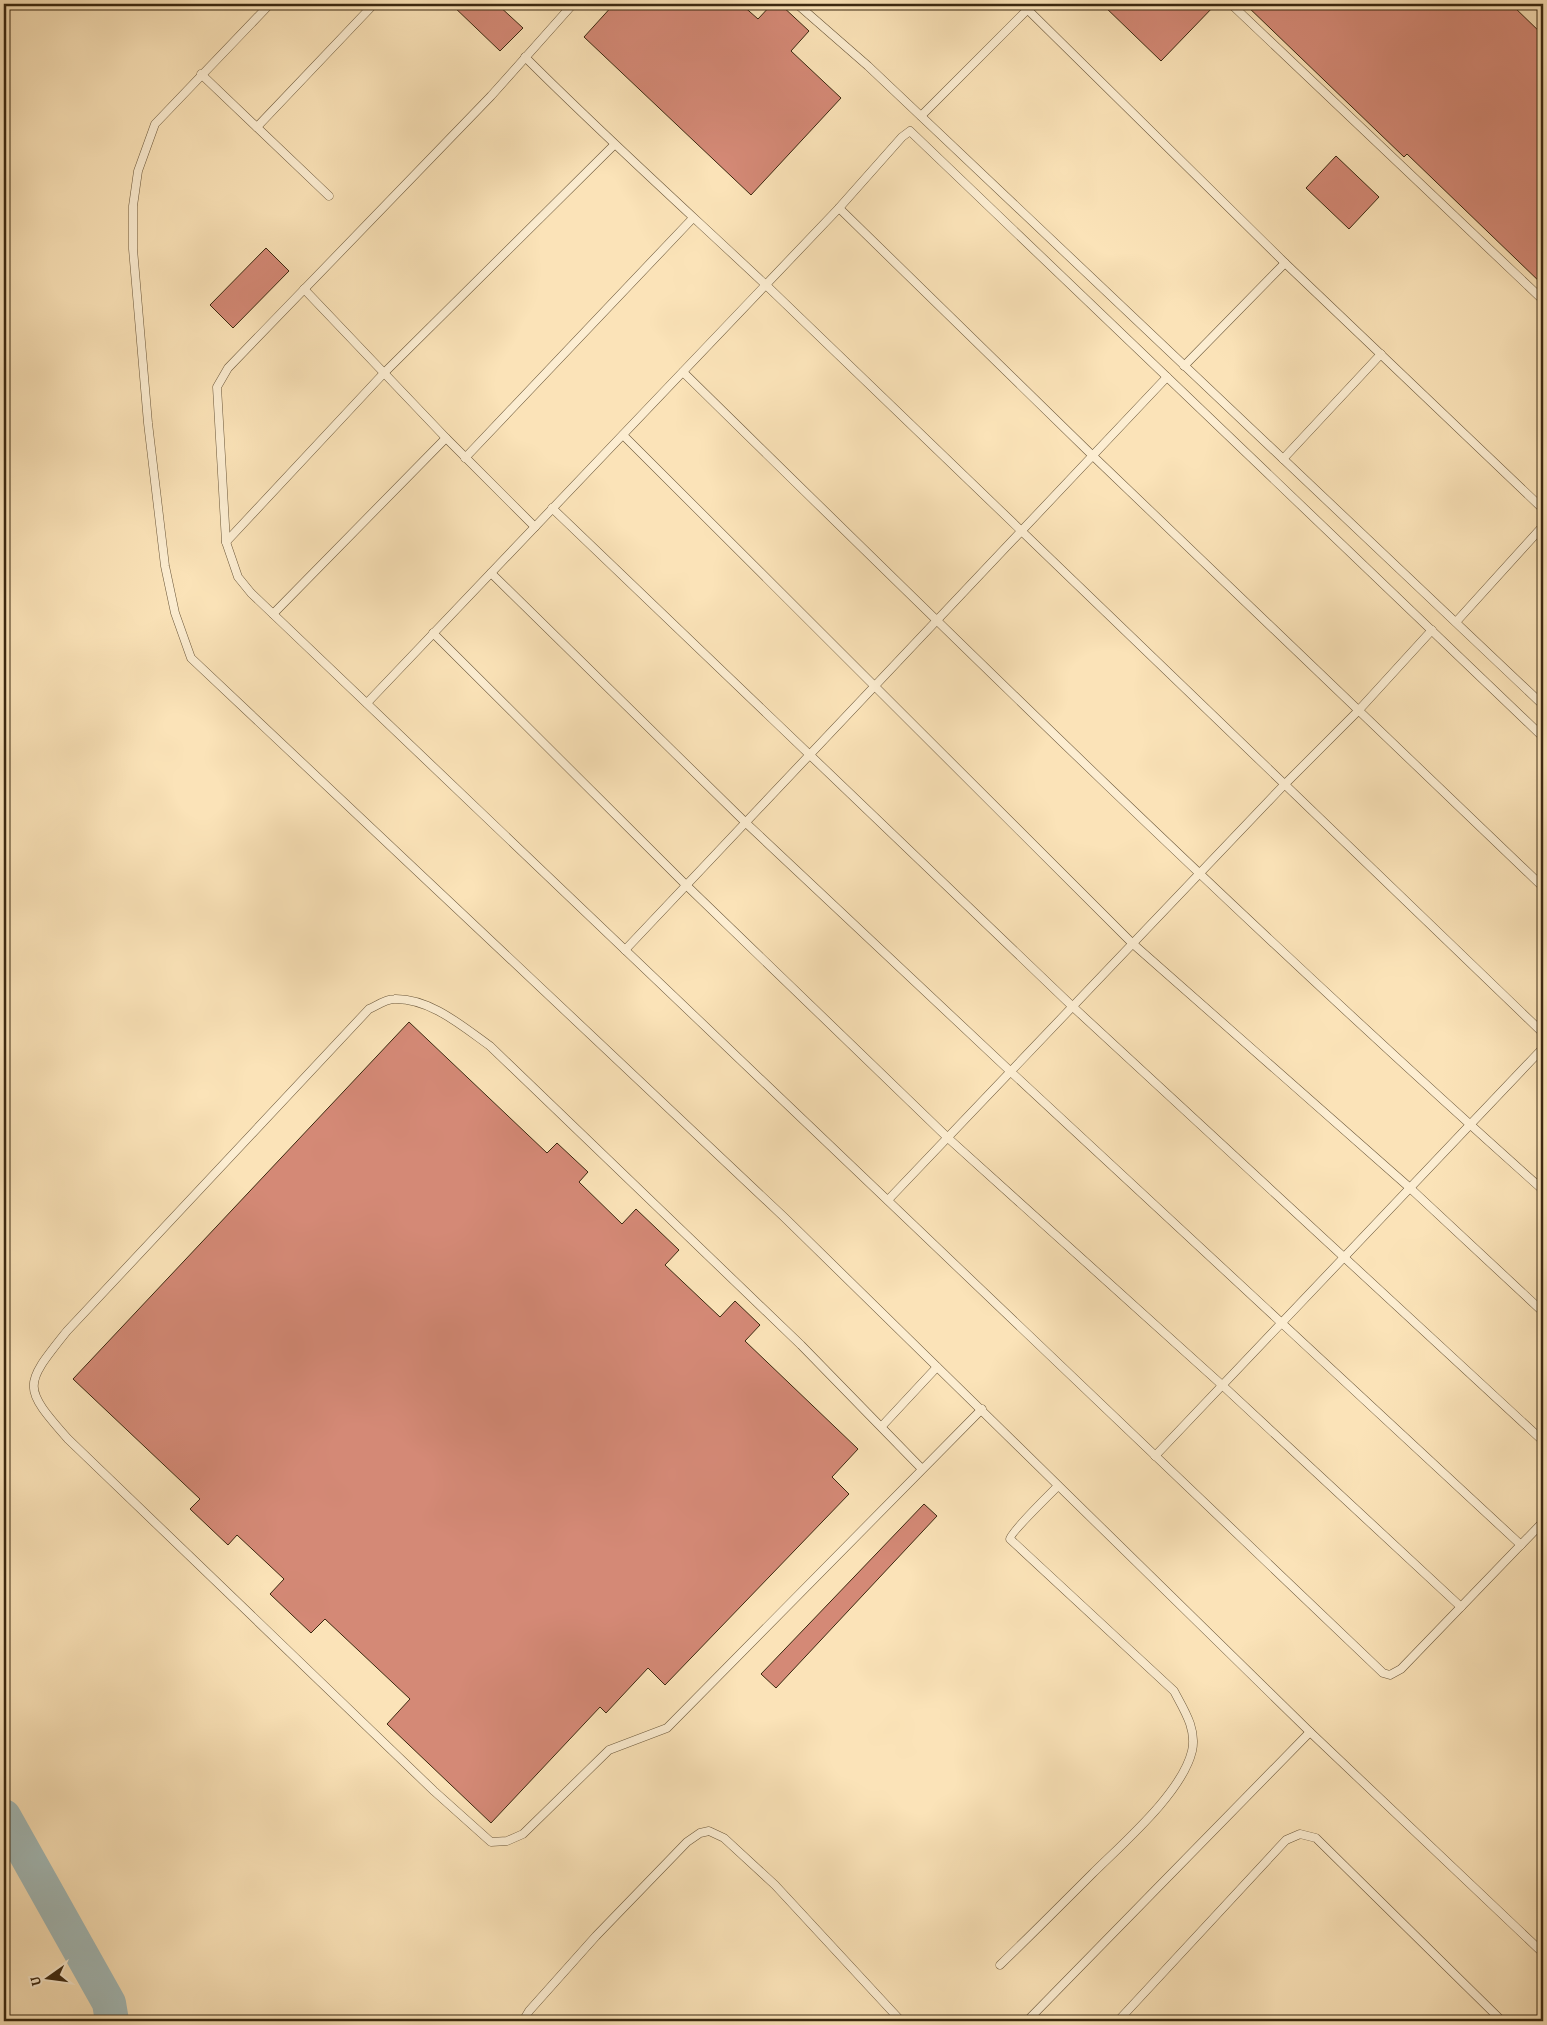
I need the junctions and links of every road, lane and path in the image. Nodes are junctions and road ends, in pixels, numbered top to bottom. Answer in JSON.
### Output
{"nodes":[{"id":1,"x":270,"y":4,"type":"edge"},
{"id":2,"x":374,"y":4,"type":"edge"},
{"id":3,"x":573,"y":4,"type":"edge"},
{"id":4,"x":798,"y":4,"type":"edge"},
{"id":5,"x":1231,"y":4,"type":"edge"},
{"id":6,"x":1025,"y":6,"type":"edge"},
{"id":7,"x":525,"y":57,"type":"junction"},
{"id":8,"x":201,"y":74,"type":"junction"},
{"id":9,"x":921,"y":116,"type":"junction"},
{"id":10,"x":257,"y":126,"type":"junction"},
{"id":11,"x":614,"y":145,"type":"junction"},
{"id":12,"x":329,"y":196,"type":"dead end"},
{"id":13,"x":839,"y":208,"type":"junction"},
{"id":14,"x":693,"y":218,"type":"junction"},
{"id":15,"x":1285,"y":263,"type":"junction"},
{"id":16,"x":766,"y":285,"type":"junction"},
{"id":17,"x":304,"y":289,"type":"junction"},
{"id":18,"x":1543,"y":300,"type":"edge"},
{"id":19,"x":1381,"y":354,"type":"junction"},
{"id":20,"x":1184,"y":366,"type":"junction"},
{"id":21,"x":682,"y":372,"type":"junction"},
{"id":22,"x":384,"y":373,"type":"junction"},
{"id":23,"x":1167,"y":377,"type":"junction"},
{"id":24,"x":622,"y":435,"type":"junction"},
{"id":25,"x":446,"y":438,"type":"junction"},
{"id":26,"x":1093,"y":456,"type":"junction"},
{"id":27,"x":465,"y":458,"type":"junction"},
{"id":28,"x":1283,"y":459,"type":"junction"},
{"id":29,"x":552,"y":508,"type":"junction"},
{"id":30,"x":1543,"y":509,"type":"edge"},
{"id":31,"x":1543,"y":526,"type":"edge"},
{"id":32,"x":535,"y":527,"type":"junction"},
{"id":33,"x":1021,"y":532,"type":"junction"},
{"id":34,"x":226,"y":542,"type":"junction"},
{"id":35,"x":490,"y":573,"type":"junction"},
{"id":36,"x":273,"y":614,"type":"junction"},
{"id":37,"x":937,"y":621,"type":"junction"},
{"id":38,"x":1456,"y":622,"type":"junction"},
{"id":39,"x":1432,"y":630,"type":"junction"},
{"id":40,"x":433,"y":633,"type":"junction"},
{"id":41,"x":875,"y":686,"type":"junction"},
{"id":42,"x":367,"y":703,"type":"junction"},
{"id":43,"x":1543,"y":705,"type":"edge"},
{"id":44,"x":1358,"y":711,"type":"junction"},
{"id":45,"x":1543,"y":737,"type":"edge"},
{"id":46,"x":810,"y":754,"type":"junction"},
{"id":47,"x":1283,"y":786,"type":"junction"},
{"id":48,"x":745,"y":822,"type":"junction"},
{"id":49,"x":1201,"y":873,"type":"junction"},
{"id":50,"x":686,"y":885,"type":"junction"},
{"id":51,"x":1543,"y":887,"type":"edge"},
{"id":52,"x":1132,"y":943,"type":"junction"},
{"id":53,"x":625,"y":950,"type":"junction"},
{"id":54,"x":1072,"y":1006,"type":"junction"},
{"id":55,"x":1543,"y":1033,"type":"edge"},
{"id":56,"x":1543,"y":1048,"type":"edge"},
{"id":57,"x":1010,"y":1071,"type":"junction"},
{"id":58,"x":1470,"y":1125,"type":"junction"},
{"id":59,"x":948,"y":1138,"type":"junction"},
{"id":60,"x":1410,"y":1188,"type":"junction"},
{"id":61,"x":1543,"y":1190,"type":"edge"},
{"id":62,"x":888,"y":1200,"type":"junction"},
{"id":63,"x":1344,"y":1258,"type":"junction"},
{"id":64,"x":1543,"y":1312,"type":"edge"},
{"id":65,"x":1281,"y":1323,"type":"junction"},
{"id":66,"x":937,"y":1367,"type":"junction"},
{"id":67,"x":1222,"y":1385,"type":"junction"},
{"id":68,"x":982,"y":1409,"type":"junction"},
{"id":69,"x":882,"y":1426,"type":"junction"},
{"id":70,"x":1543,"y":1441,"type":"edge"},
{"id":71,"x":1155,"y":1456,"type":"junction"},
{"id":72,"x":922,"y":1469,"type":"junction"},
{"id":73,"x":1058,"y":1486,"type":"junction"},
{"id":74,"x":1543,"y":1522,"type":"edge"},
{"id":75,"x":1520,"y":1546,"type":"junction"},
{"id":76,"x":1461,"y":1607,"type":"junction"},
{"id":77,"x":1310,"y":1732,"type":"junction"},
{"id":78,"x":1543,"y":1952,"type":"edge"},
{"id":79,"x":1000,"y":1965,"type":"dead end"},
{"id":80,"x":523,"y":2021,"type":"edge"},
{"id":81,"x":901,"y":2021,"type":"edge"},
{"id":82,"x":1027,"y":2021,"type":"edge"},
{"id":83,"x":1118,"y":2021,"type":"edge"},
{"id":84,"x":1502,"y":2021,"type":"edge"}],
"edges":[{"from":1,"to":8,"type":"lane"},
{"from":2,"to":10,"type":"lane"},
{"from":3,"to":7,"type":"lane"},
{"from":4,"to":9,"type":"lane"},
{"from":5,"to":18,"type":"lane"},
{"from":6,"to":9,"type":"lane"},
{"from":6,"to":15,"type":"lane"},
{"from":7,"to":11,"type":"lane"},
{"from":7,"to":17,"type":"lane"},
{"from":8,"to":10,"type":"lane"},
{"from":8,"to":66,"type":"lane"},
{"from":9,"to":20,"type":"lane"},
{"from":10,"to":12,"type":"lane"},
{"from":11,"to":14,"type":"lane"},
{"from":11,"to":22,"type":"lane"},
{"from":13,"to":16,"type":"lane"},
{"from":13,"to":23,"type":"lane"},
{"from":13,"to":26,"type":"lane"},
{"from":14,"to":16,"type":"lane"},
{"from":14,"to":27,"type":"lane"},
{"from":15,"to":19,"type":"lane"},
{"from":15,"to":20,"type":"lane"},
{"from":16,"to":21,"type":"lane"},
{"from":16,"to":33,"type":"lane"},
{"from":17,"to":22,"type":"lane"},
{"from":17,"to":34,"type":"lane"},
{"from":19,"to":28,"type":"lane"},
{"from":19,"to":30,"type":"lane"},
{"from":20,"to":28,"type":"lane"},
{"from":21,"to":24,"type":"lane"},
{"from":21,"to":37,"type":"lane"},
{"from":22,"to":25,"type":"lane"},
{"from":22,"to":34,"type":"lane"},
{"from":23,"to":26,"type":"lane"},
{"from":23,"to":39,"type":"lane"},
{"from":24,"to":29,"type":"lane"},
{"from":24,"to":41,"type":"lane"},
{"from":25,"to":27,"type":"lane"},
{"from":25,"to":36,"type":"lane"},
{"from":26,"to":33,"type":"lane"},
{"from":26,"to":44,"type":"lane"},
{"from":27,"to":32,"type":"lane"},
{"from":28,"to":38,"type":"lane"},
{"from":29,"to":32,"type":"lane"},
{"from":29,"to":46,"type":"lane"},
{"from":31,"to":38,"type":"lane"},
{"from":32,"to":35,"type":"lane"},
{"from":33,"to":37,"type":"lane"},
{"from":33,"to":47,"type":"lane"},
{"from":34,"to":36,"type":"lane"},
{"from":35,"to":40,"type":"lane"},
{"from":35,"to":48,"type":"lane"},
{"from":36,"to":42,"type":"lane"},
{"from":37,"to":41,"type":"lane"},
{"from":37,"to":49,"type":"lane"},
{"from":38,"to":43,"type":"lane"},
{"from":39,"to":44,"type":"lane"},
{"from":39,"to":45,"type":"lane"},
{"from":40,"to":42,"type":"lane"},
{"from":40,"to":50,"type":"lane"},
{"from":41,"to":46,"type":"lane"},
{"from":41,"to":52,"type":"lane"},
{"from":42,"to":53,"type":"lane"},
{"from":44,"to":47,"type":"lane"},
{"from":44,"to":51,"type":"lane"},
{"from":46,"to":48,"type":"lane"},
{"from":46,"to":54,"type":"lane"},
{"from":47,"to":49,"type":"lane"},
{"from":47,"to":55,"type":"lane"},
{"from":48,"to":50,"type":"lane"},
{"from":48,"to":57,"type":"lane"},
{"from":49,"to":52,"type":"lane"},
{"from":49,"to":58,"type":"lane"},
{"from":50,"to":53,"type":"lane"},
{"from":50,"to":59,"type":"lane"},
{"from":52,"to":54,"type":"lane"},
{"from":52,"to":60,"type":"lane"},
{"from":53,"to":62,"type":"lane"},
{"from":54,"to":57,"type":"lane"},
{"from":54,"to":63,"type":"lane"},
{"from":56,"to":58,"type":"lane"},
{"from":57,"to":59,"type":"lane"},
{"from":57,"to":65,"type":"lane"},
{"from":58,"to":60,"type":"lane"},
{"from":58,"to":61,"type":"lane"},
{"from":59,"to":62,"type":"lane"},
{"from":59,"to":67,"type":"lane"},
{"from":60,"to":63,"type":"lane"},
{"from":60,"to":64,"type":"lane"},
{"from":62,"to":71,"type":"lane"},
{"from":63,"to":65,"type":"lane"},
{"from":63,"to":70,"type":"lane"},
{"from":65,"to":67,"type":"lane"},
{"from":65,"to":75,"type":"lane"},
{"from":66,"to":68,"type":"lane"},
{"from":66,"to":69,"type":"lane"},
{"from":67,"to":71,"type":"lane"},
{"from":67,"to":76,"type":"lane"},
{"from":68,"to":72,"type":"lane"},
{"from":68,"to":73,"type":"lane"},
{"from":69,"to":72,"type":"lane"},
{"from":69,"to":72,"type":"lane"},
{"from":71,"to":76,"type":"lane"},
{"from":73,"to":77,"type":"lane"},
{"from":73,"to":79,"type":"lane"},
{"from":74,"to":75,"type":"lane"},
{"from":75,"to":76,"type":"lane"},
{"from":77,"to":78,"type":"lane"},
{"from":77,"to":82,"type":"lane"},
{"from":80,"to":81,"type":"lane"},
{"from":83,"to":84,"type":"lane"}]}
